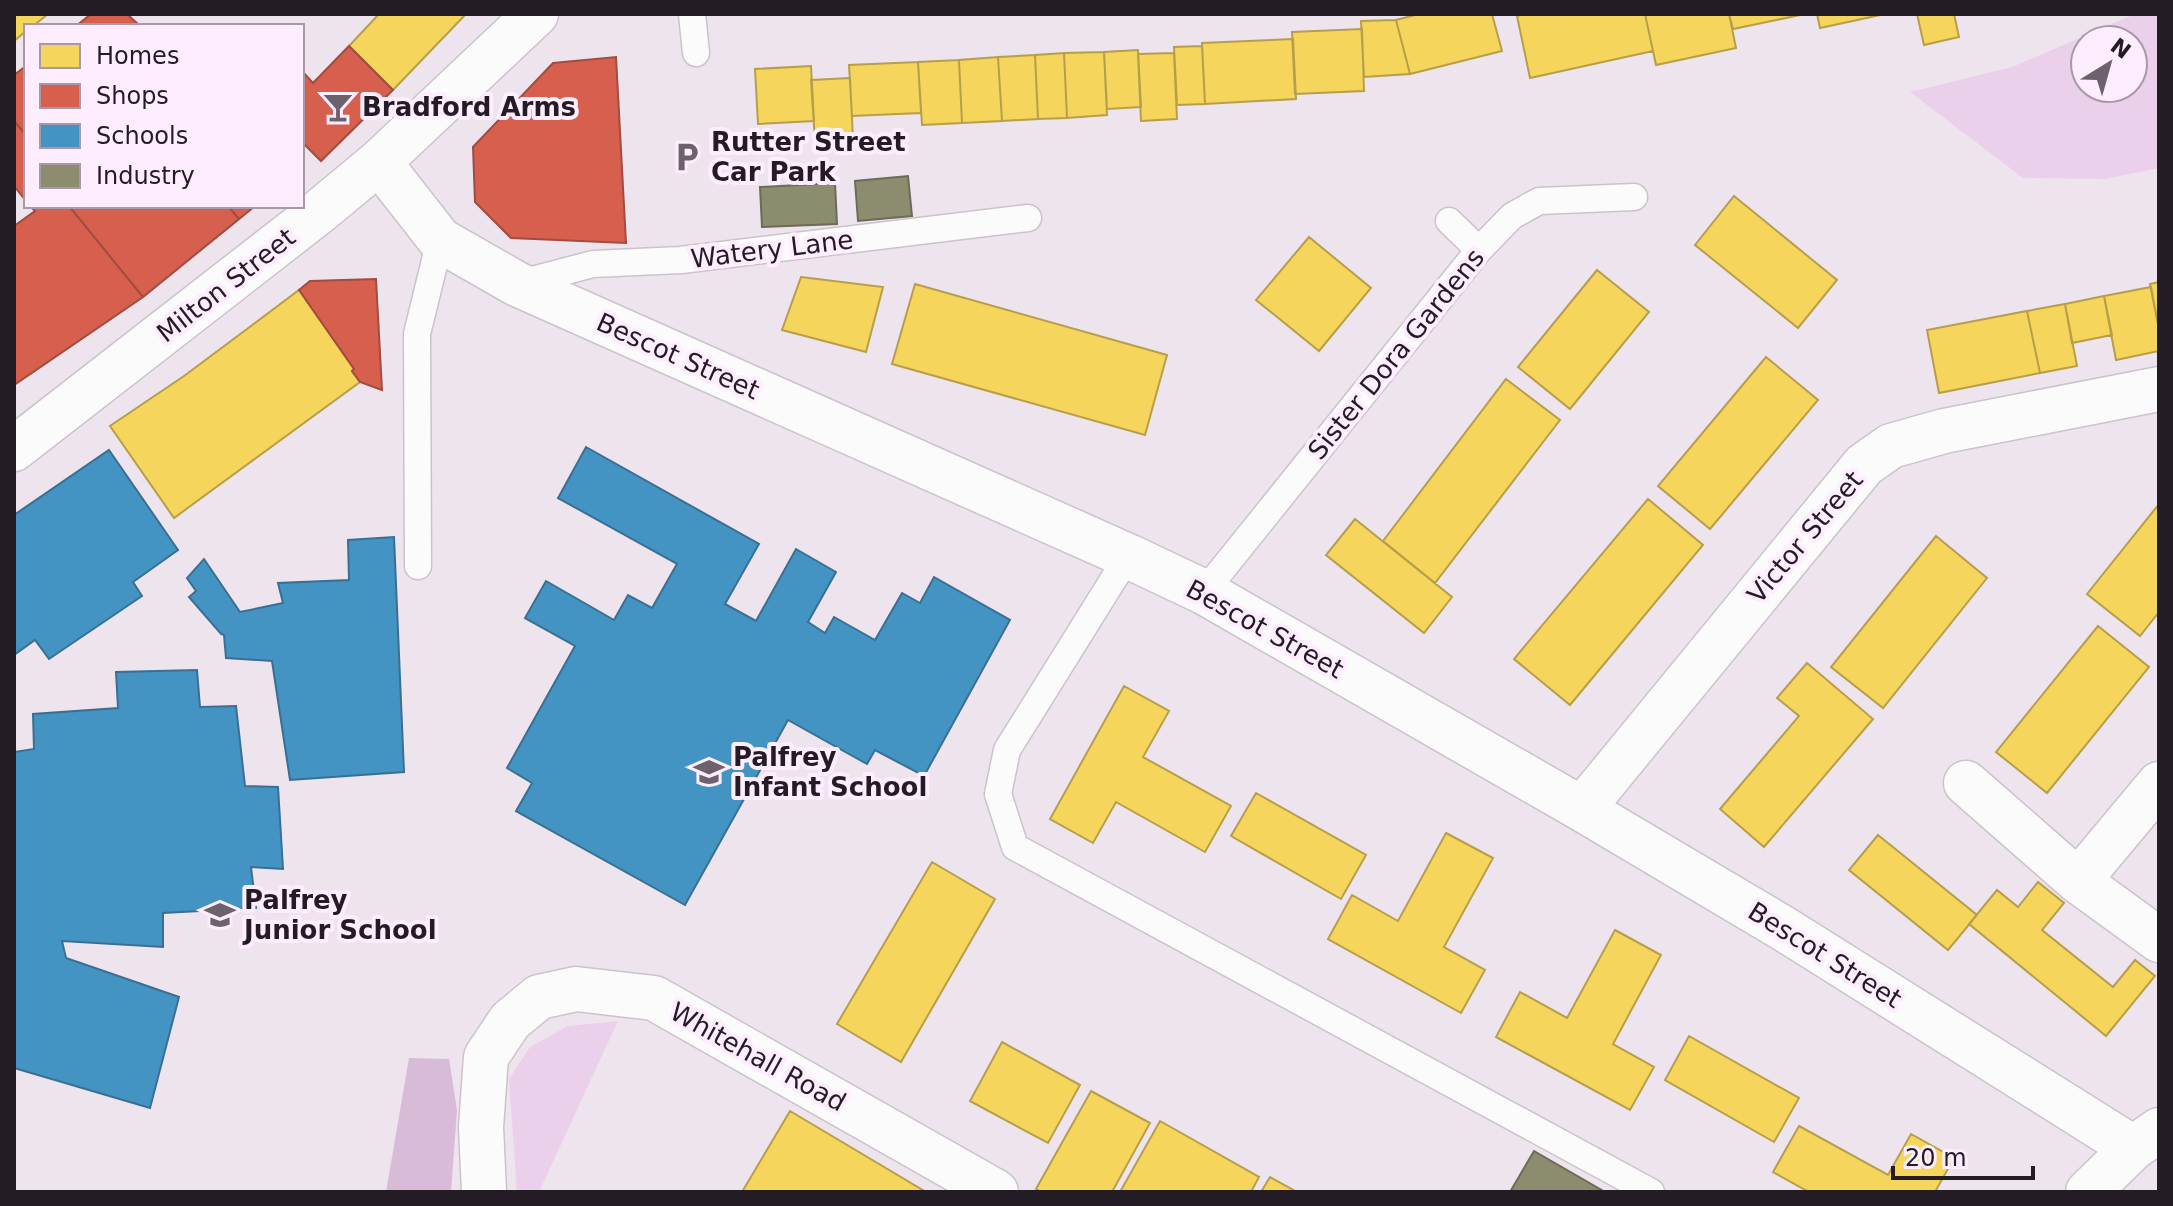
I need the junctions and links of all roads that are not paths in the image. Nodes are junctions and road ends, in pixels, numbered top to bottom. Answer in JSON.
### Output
{"nodes":[{"id":1,"x":536,"y":14,"type":"edge"},
{"id":2,"x":692,"y":14,"type":"edge"},
{"id":3,"x":696,"y":53,"type":"dead end"},
{"id":4,"x":379,"y":162,"type":"junction"},
{"id":5,"x":1634,"y":197,"type":"dead end"},
{"id":6,"x":1028,"y":218,"type":"dead end"},
{"id":7,"x":1449,"y":221,"type":"dead end"},
{"id":8,"x":440,"y":240,"type":"junction"},
{"id":9,"x":1479,"y":250,"type":"junction"},
{"id":10,"x":517,"y":284,"type":"junction"},
{"id":11,"x":2159,"y":389,"type":"edge"},
{"id":12,"x":14,"y":449,"type":"edge"},
{"id":13,"x":1128,"y":556,"type":"junction"},
{"id":14,"x":418,"y":566,"type":"dead end"},
{"id":15,"x":1204,"y":592,"type":"junction"},
{"id":16,"x":1966,"y":783,"type":"dead end"},
{"id":17,"x":2159,"y":784,"type":"edge"},
{"id":18,"x":1582,"y":809,"type":"junction"},
{"id":19,"x":2078,"y":881,"type":"junction"},
{"id":20,"x":2159,"y":940,"type":"edge"},
{"id":21,"x":2146,"y":1139,"type":"edge"},
{"id":22,"x":484,"y":1192,"type":"edge"},
{"id":23,"x":996,"y":1192,"type":"edge"},
{"id":24,"x":1651,"y":1192,"type":"edge"},
{"id":25,"x":2088,"y":1192,"type":"edge"}],
"edges":[{"from":1,"to":4,"type":"street","name":"Milton Street"},
{"from":2,"to":3,"type":"lane"},
{"from":4,"to":8,"type":"street","name":"Bescot Street"},
{"from":4,"to":12,"type":"street","name":"Milton Street"},
{"from":5,"to":9,"type":"lane","name":"Sister Dora Gardens"},
{"from":6,"to":10,"type":"lane","name":"Watery Lane"},
{"from":7,"to":9,"type":"lane"},
{"from":8,"to":10,"type":"street","name":"Bescot Street"},
{"from":8,"to":14,"type":"lane"},
{"from":9,"to":15,"type":"lane","name":"Sister Dora Gardens"},
{"from":10,"to":13,"type":"street","name":"Bescot Street"},
{"from":11,"to":18,"type":"street","name":"Victor Street"},
{"from":13,"to":15,"type":"street","name":"Bescot Street"},
{"from":13,"to":24,"type":"lane"},
{"from":15,"to":18,"type":"street","name":"Bescot Street"},
{"from":16,"to":19,"type":"street"},
{"from":17,"to":19,"type":"street"},
{"from":18,"to":21,"type":"street","name":"Bescot Street"},
{"from":19,"to":20,"type":"street"},
{"from":21,"to":25,"type":"street"},
{"from":22,"to":23,"type":"street","name":"Whitehall Road"}]}
